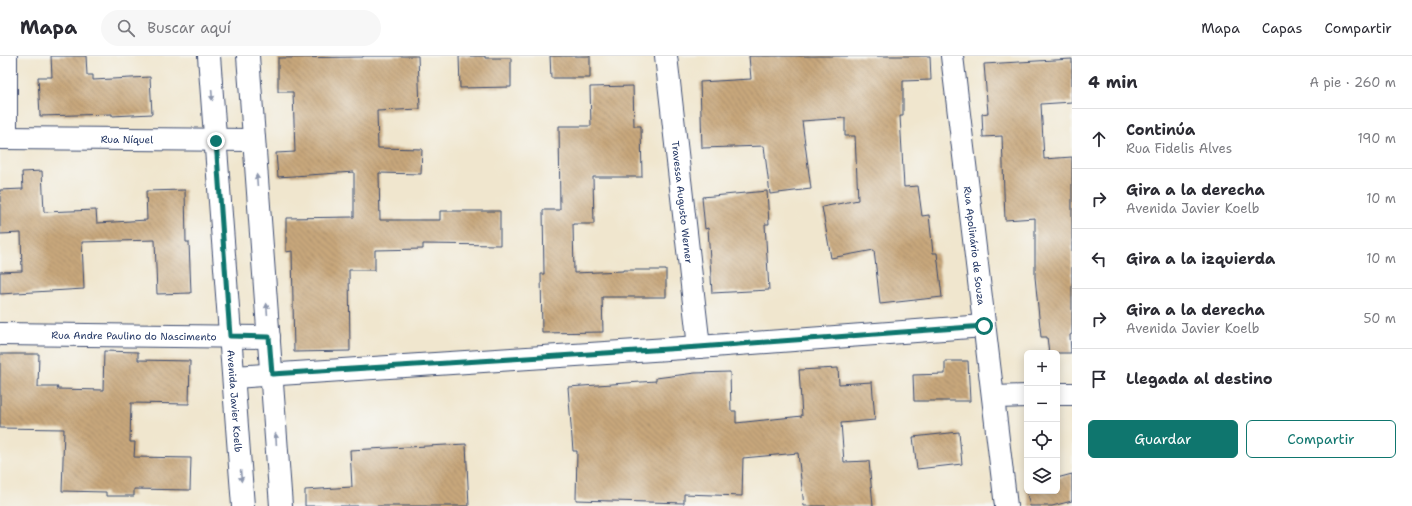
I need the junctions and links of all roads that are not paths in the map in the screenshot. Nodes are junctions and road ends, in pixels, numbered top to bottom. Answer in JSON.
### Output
{"nodes":[{"id":1,"x":6,"y":56,"type":"edge"},
{"id":2,"x":209,"y":56,"type":"edge"},
{"id":3,"x":248,"y":56,"type":"edge"},
{"id":4,"x":666,"y":56,"type":"edge"},
{"id":5,"x":952,"y":56,"type":"edge"},
{"id":6,"x":3,"y":138,"type":"edge"},
{"id":7,"x":254,"y":140,"type":"junction"},
{"id":8,"x":216,"y":141,"type":"junction"},
{"id":9,"x":984,"y":326,"type":"junction"},
{"id":10,"x":0,"y":334,"type":"edge"},
{"id":11,"x":230,"y":336,"type":"junction"},
{"id":12,"x":269,"y":337,"type":"junction"},
{"id":13,"x":699,"y":347,"type":"junction"},
{"id":14,"x":272,"y":374,"type":"junction"},
{"id":15,"x":234,"y":377,"type":"junction"},
{"id":16,"x":1060,"y":394,"type":"edge"},
{"id":17,"x":1072,"y":394,"type":"edge"},
{"id":18,"x":1024,"y":396,"type":"edge"},
{"id":19,"x":994,"y":398,"type":"junction"},
{"id":20,"x":243,"y":506,"type":"edge"},
{"id":21,"x":281,"y":506,"type":"edge"},
{"id":22,"x":1006,"y":506,"type":"edge"}],
"edges":[{"from":1,"to":6,"type":"street"},
{"from":2,"to":8,"type":"street","name":"Avenida Javier Koelb","one_way":true},
{"from":3,"to":7,"type":"street"},
{"from":4,"to":13,"type":"street","name":"Travessa Augusto Werner"},
{"from":5,"to":9,"type":"street","name":"Rua Apolinário de Souza"},
{"from":6,"to":8,"type":"street","name":"Rua Níquel"},
{"from":7,"to":8,"type":"street","name":"Rua Níquel"},
{"from":12,"to":7,"type":"street","one_way":true},
{"from":8,"to":11,"type":"street","name":"Avenida Javier Koelb"},
{"from":9,"to":13,"type":"street"},
{"from":9,"to":19,"type":"street","name":"Rua Apolinário de Souza"},
{"from":10,"to":11,"type":"street","name":"Rua Andre Paulino do Nascimento"},
{"from":11,"to":12,"type":"street","name":"Rua Andre Paulino do Nascimento"},
{"from":11,"to":15,"type":"street","name":"Avenida Javier Koelb"},
{"from":12,"to":14,"type":"street"},
{"from":13,"to":14,"type":"street"},
{"from":14,"to":15,"type":"street"},
{"from":21,"to":14,"type":"street","one_way":true},
{"from":15,"to":20,"type":"street","name":"Avenida Javier Koelb","one_way":true},
{"from":16,"to":17,"type":"street"},
{"from":18,"to":19,"type":"street"},
{"from":19,"to":22,"type":"street","name":"Rua Apolinário de Souza"}]}
